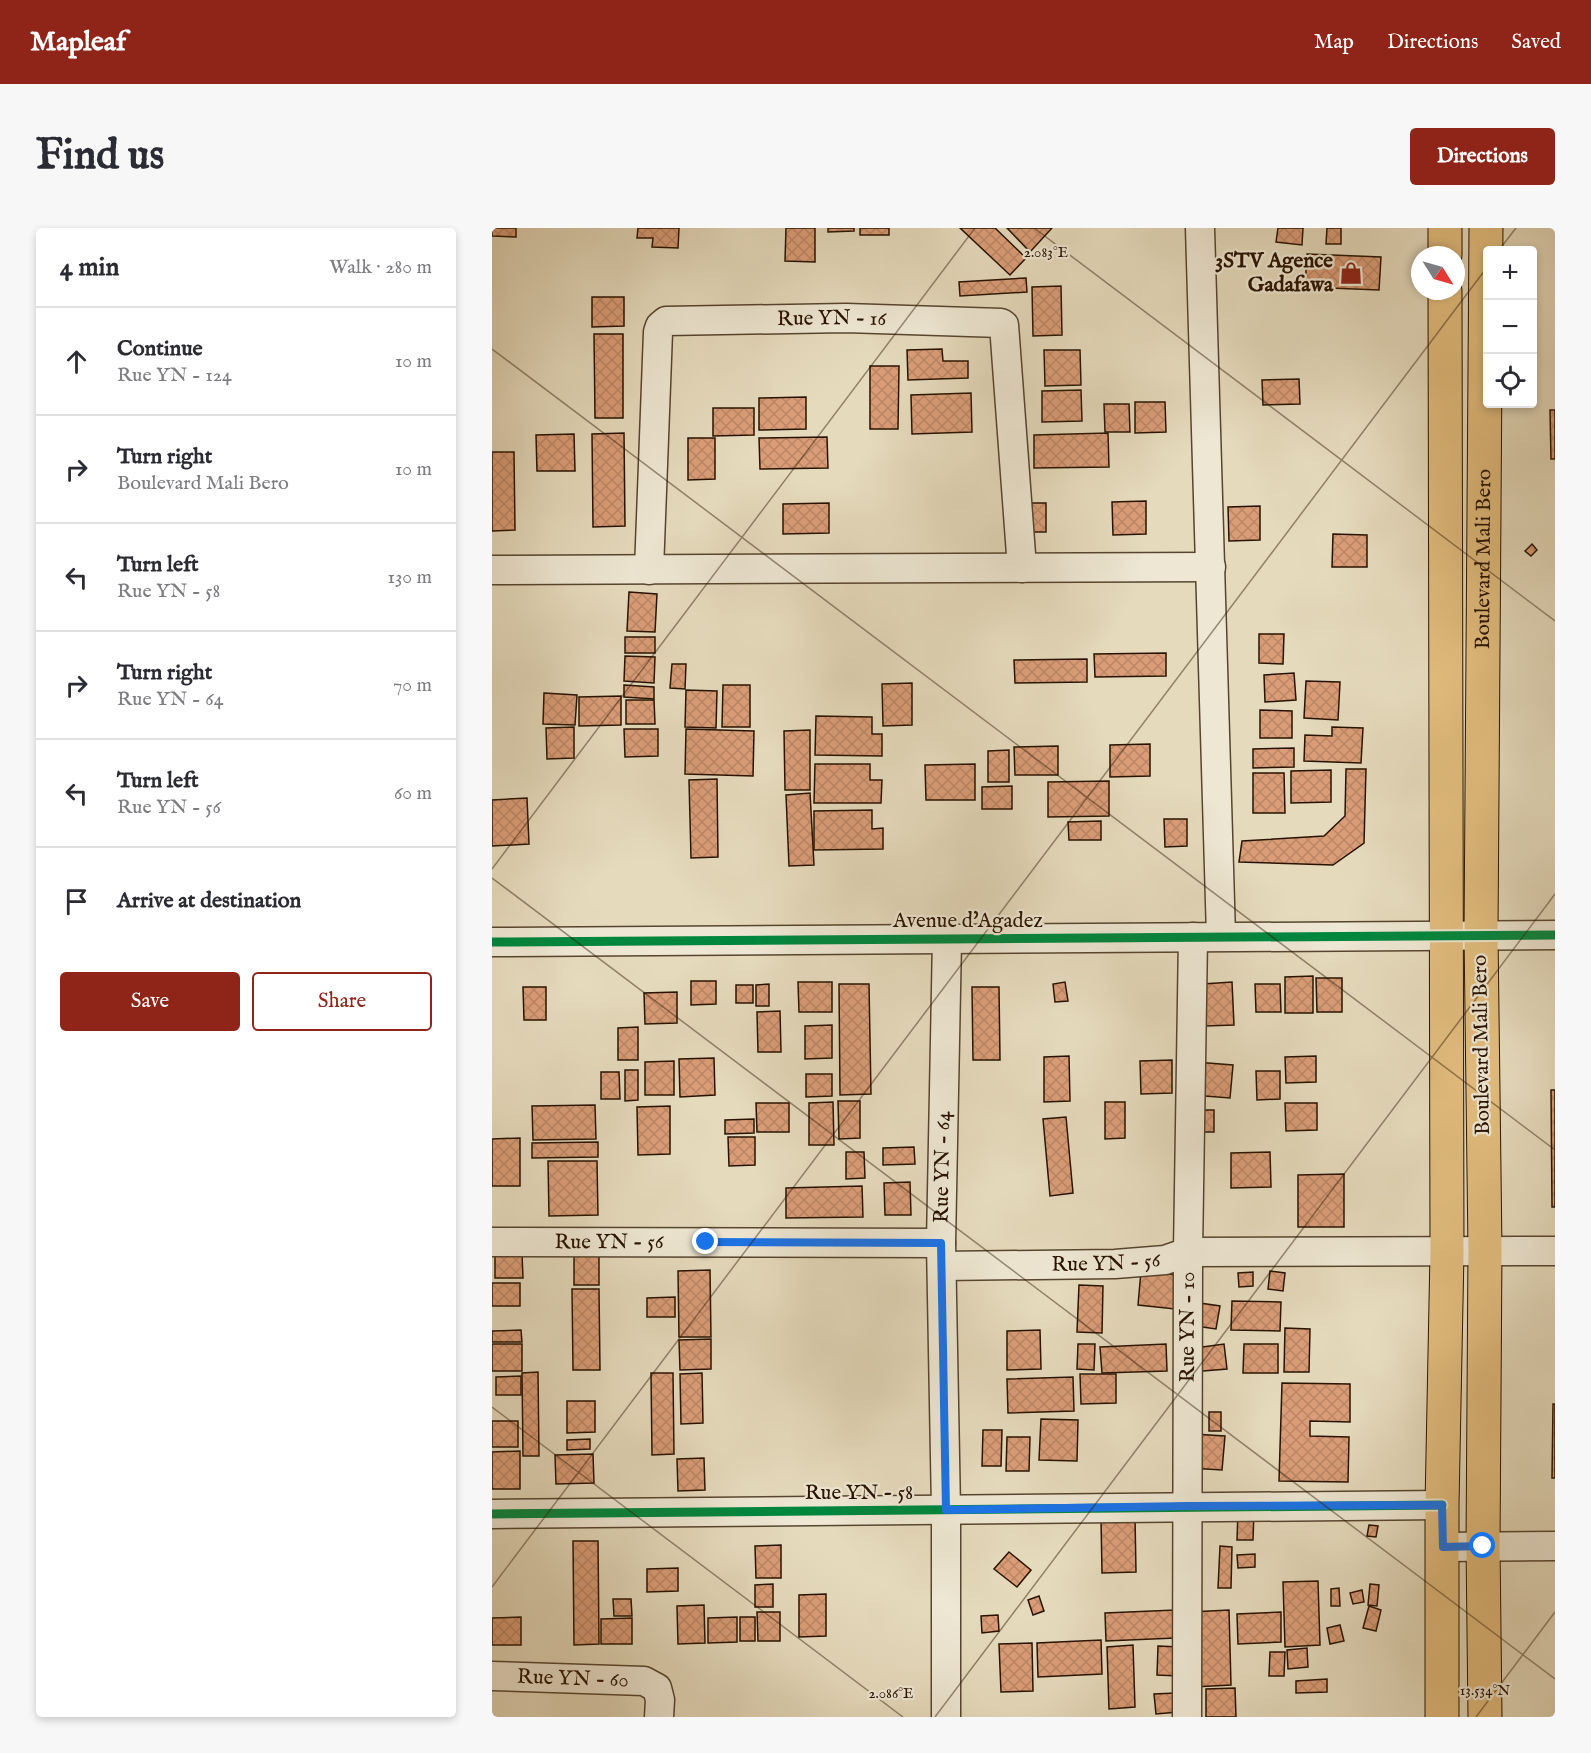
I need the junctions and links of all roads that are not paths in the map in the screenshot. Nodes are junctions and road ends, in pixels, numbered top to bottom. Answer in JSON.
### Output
{"nodes":[{"id":1,"x":1200,"y":228,"type":"edge"},
{"id":2,"x":1444,"y":228,"type":"edge"},
{"id":3,"x":1486,"y":228,"type":"edge"},
{"id":4,"x":1444,"y":246,"type":"edge"},
{"id":5,"x":1444,"y":300,"type":"edge"},
{"id":6,"x":1211,"y":567,"type":"junction"},
{"id":7,"x":1022,"y":568,"type":"junction"},
{"id":8,"x":492,"y":570,"type":"edge"},
{"id":9,"x":650,"y":570,"type":"junction"},
{"id":10,"x":1444,"y":934,"type":"junction"},
{"id":11,"x":1480,"y":934,"type":"junction"},
{"id":12,"x":1555,"y":935,"type":"edge"},
{"id":13,"x":1207,"y":937,"type":"junction"},
{"id":14,"x":947,"y":939,"type":"junction"},
{"id":15,"x":492,"y":942,"type":"edge"},
{"id":16,"x":492,"y":1242,"type":"edge"},
{"id":17,"x":1485,"y":1250,"type":"junction"},
{"id":18,"x":1555,"y":1251,"type":"edge"},
{"id":19,"x":1188,"y":1252,"type":"junction"},
{"id":20,"x":1447,"y":1252,"type":"junction"},
{"id":21,"x":942,"y":1255,"type":"junction"},
{"id":22,"x":1442,"y":1505,"type":"junction"},
{"id":23,"x":1189,"y":1506,"type":"junction"},
{"id":24,"x":946,"y":1510,"type":"junction"},
{"id":25,"x":492,"y":1514,"type":"edge"},
{"id":26,"x":1483,"y":1546,"type":"junction"},
{"id":27,"x":1555,"y":1546,"type":"edge"},
{"id":28,"x":1443,"y":1547,"type":"junction"},
{"id":29,"x":492,"y":1676,"type":"edge"},
{"id":30,"x":660,"y":1717,"type":"edge"},
{"id":31,"x":945,"y":1717,"type":"edge"},
{"id":32,"x":1187,"y":1717,"type":"edge"},
{"id":33,"x":1442,"y":1717,"type":"edge"},
{"id":34,"x":1485,"y":1717,"type":"edge"}],
"edges":[{"from":1,"to":6,"type":"street","name":"Rue YN - 10"},
{"from":2,"to":4,"type":"main road"},
{"from":3,"to":11,"type":"main road","name":"Boulevard Mali Bero"},
{"from":5,"to":10,"type":"main road","name":"Boulevard Mali Bero"},
{"from":6,"to":7,"type":"street"},
{"from":6,"to":13,"type":"street","name":"Rue YN - 10"},
{"from":7,"to":9,"type":"street"},
{"from":7,"to":9,"type":"street","name":"Rue YN - 16"},
{"from":8,"to":9,"type":"street"},
{"from":10,"to":11,"type":"street","name":"Avenue d'Agadez"},
{"from":10,"to":13,"type":"street","name":"Avenue d'Agadez"},
{"from":10,"to":20,"type":"main road","name":"Boulevard Mali Bero"},
{"from":11,"to":12,"type":"street","name":"Avenue d'Agadez"},
{"from":11,"to":17,"type":"main road","name":"Boulevard Mali Bero"},
{"from":13,"to":14,"type":"street","name":"Avenue d'Agadez"},
{"from":13,"to":19,"type":"street","name":"Rue YN - 10"},
{"from":14,"to":15,"type":"street","name":"Avenue d'Agadez"},
{"from":14,"to":21,"type":"street","name":"Rue YN - 64"},
{"from":16,"to":21,"type":"street","name":"Rue YN - 56"},
{"from":17,"to":18,"type":"street","name":"Rue YN - 56"},
{"from":17,"to":20,"type":"street","name":"Rue YN - 56"},
{"from":17,"to":26,"type":"main road","name":"Boulevard Mali Bero"},
{"from":19,"to":20,"type":"street","name":"Rue YN - 56"},
{"from":19,"to":21,"type":"street","name":"Rue YN - 56"},
{"from":19,"to":23,"type":"street","name":"Rue YN - 10"},
{"from":20,"to":22,"type":"main road","name":"Boulevard Mali Bero"},
{"from":21,"to":24,"type":"street","name":"Rue YN - 64"},
{"from":22,"to":23,"type":"street","name":"Rue YN - 58"},
{"from":22,"to":28,"type":"main road","name":"Boulevard Mali Bero"},
{"from":23,"to":24,"type":"street","name":"Rue YN - 58"},
{"from":23,"to":32,"type":"street","name":"Rue YN - 10"},
{"from":24,"to":25,"type":"street","name":"Rue YN - 58"},
{"from":24,"to":31,"type":"street","name":"Rue YN - 64"},
{"from":26,"to":27,"type":"street"},
{"from":26,"to":28,"type":"street"},
{"from":26,"to":34,"type":"main road","name":"Boulevard Mali Bero"},
{"from":28,"to":33,"type":"main road","name":"Boulevard Mali Bero"},
{"from":29,"to":30,"type":"street","name":"Rue YN - 60"}]}
